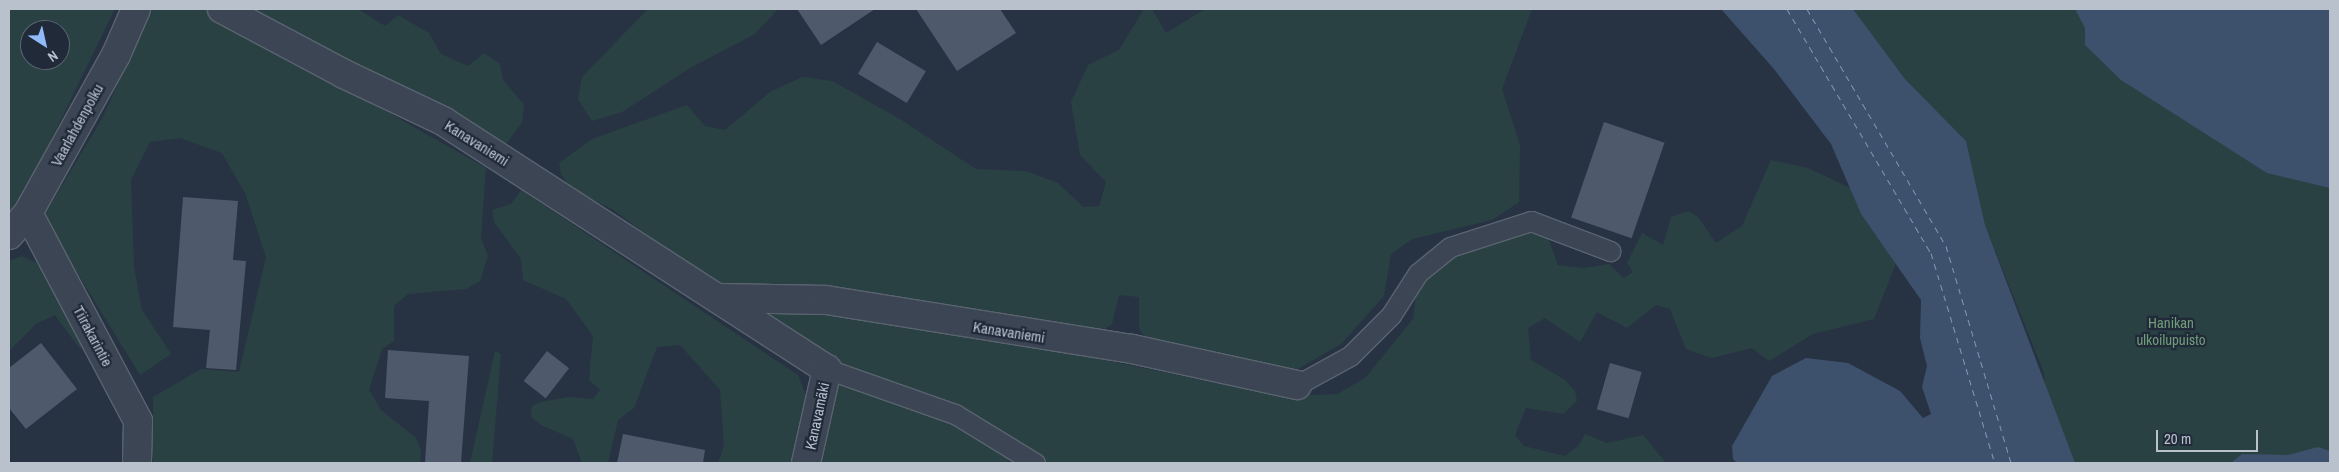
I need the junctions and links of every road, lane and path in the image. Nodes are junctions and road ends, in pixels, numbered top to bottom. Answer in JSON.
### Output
{"nodes":[{"id":1,"x":136,"y":9,"type":"edge"},
{"id":2,"x":222,"y":9,"type":"edge"},
{"id":3,"x":28,"y":213,"type":"junction"},
{"id":4,"x":9,"y":235,"type":"edge"},
{"id":5,"x":1610,"y":251,"type":"dead end"},
{"id":6,"x":720,"y":298,"type":"junction"},
{"id":7,"x":827,"y":369,"type":"junction"},
{"id":8,"x":1297,"y":385,"type":"joint"},
{"id":9,"x":137,"y":463,"type":"edge"},
{"id":10,"x":806,"y":463,"type":"edge"},
{"id":11,"x":1035,"y":463,"type":"edge"}],
"edges":[{"from":1,"to":3,"type":"street","name":"Vaarlahdenpolku"},
{"from":2,"to":6,"type":"street","name":"Kanavaniemi"},
{"from":3,"to":4,"type":"street","name":"Vaarlahdenpolku"},
{"from":3,"to":9,"type":"street","name":"Tiirakarintie"},
{"from":5,"to":8,"type":"lane"},
{"from":6,"to":7,"type":"street","name":"Kanavaniemi"},
{"from":6,"to":8,"type":"street","name":"Kanavaniemi"},
{"from":7,"to":10,"type":"street","name":"Kanavamäki"},
{"from":7,"to":11,"type":"lane"}]}
